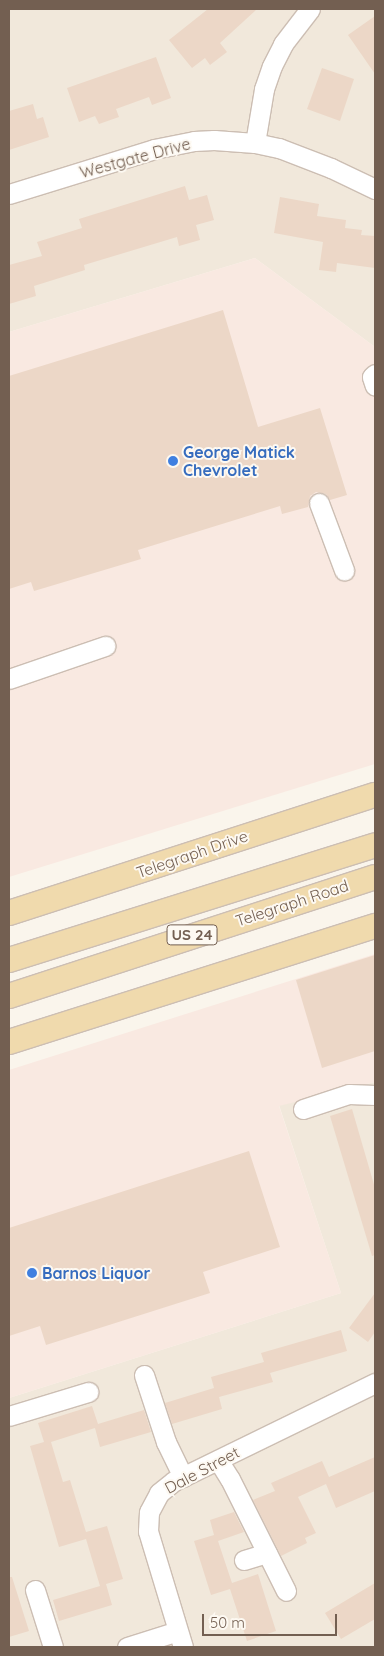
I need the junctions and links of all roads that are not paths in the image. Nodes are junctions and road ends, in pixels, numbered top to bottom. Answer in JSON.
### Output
{"nodes":[{"id":1,"x":310,"y":9,"type":"edge"},
{"id":2,"x":256,"y":143,"type":"junction"},
{"id":3,"x":375,"y":190,"type":"edge"},
{"id":4,"x":9,"y":194,"type":"edge"},
{"id":5,"x":375,"y":374,"type":"edge"},
{"id":6,"x":375,"y":386,"type":"edge"},
{"id":7,"x":319,"y":503,"type":"dead end"},
{"id":8,"x":344,"y":570,"type":"dead end"},
{"id":9,"x":105,"y":646,"type":"dead end"},
{"id":10,"x":9,"y":678,"type":"edge"},
{"id":11,"x":375,"y":795,"type":"edge"},
{"id":12,"x":375,"y":844,"type":"edge"},
{"id":13,"x":375,"y":877,"type":"edge"},
{"id":14,"x":9,"y":913,"type":"edge"},
{"id":15,"x":375,"y":926,"type":"edge"},
{"id":16,"x":9,"y":960,"type":"edge"},
{"id":17,"x":9,"y":996,"type":"edge"},
{"id":18,"x":9,"y":1042,"type":"edge"},
{"id":19,"x":375,"y":1095,"type":"edge"},
{"id":20,"x":304,"y":1109,"type":"dead end"},
{"id":21,"x":144,"y":1375,"type":"dead end"},
{"id":22,"x":375,"y":1383,"type":"edge"},
{"id":23,"x":88,"y":1392,"type":"dead end"},
{"id":24,"x":9,"y":1416,"type":"edge"},
{"id":25,"x":218,"y":1460,"type":"junction"},
{"id":26,"x":183,"y":1477,"type":"junction"},
{"id":27,"x":267,"y":1552,"type":"junction"},
{"id":28,"x":244,"y":1560,"type":"dead end"},
{"id":29,"x":35,"y":1590,"type":"dead end"},
{"id":30,"x":286,"y":1591,"type":"dead end"},
{"id":31,"x":181,"y":1639,"type":"edge"},
{"id":32,"x":53,"y":1647,"type":"edge"},
{"id":33,"x":128,"y":1647,"type":"edge"}],
"edges":[{"from":1,"to":2,"type":"street"},
{"from":2,"to":3,"type":"street","name":"Westgate Drive"},
{"from":2,"to":4,"type":"street","name":"Westgate Drive"},
{"from":5,"to":6,"type":"street"},
{"from":7,"to":8,"type":"street"},
{"from":9,"to":10,"type":"street"},
{"from":11,"to":14,"type":"main road","name":"Telegraph Drive"},
{"from":12,"to":16,"type":"main road","name":"Telegraph Road","number":"US 24"},
{"from":13,"to":17,"type":"main road","name":"Telegraph Road","number":"US 24"},
{"from":15,"to":18,"type":"main road"},
{"from":19,"to":20,"type":"street"},
{"from":21,"to":26,"type":"street"},
{"from":22,"to":25,"type":"street","name":"Dale Street"},
{"from":23,"to":24,"type":"street"},
{"from":25,"to":26,"type":"street","name":"Dale Street"},
{"from":25,"to":27,"type":"street"},
{"from":26,"to":31,"type":"street","name":"Dale Street"},
{"from":27,"to":28,"type":"street"},
{"from":27,"to":30,"type":"street"},
{"from":29,"to":32,"type":"street"},
{"from":31,"to":33,"type":"street"}]}
